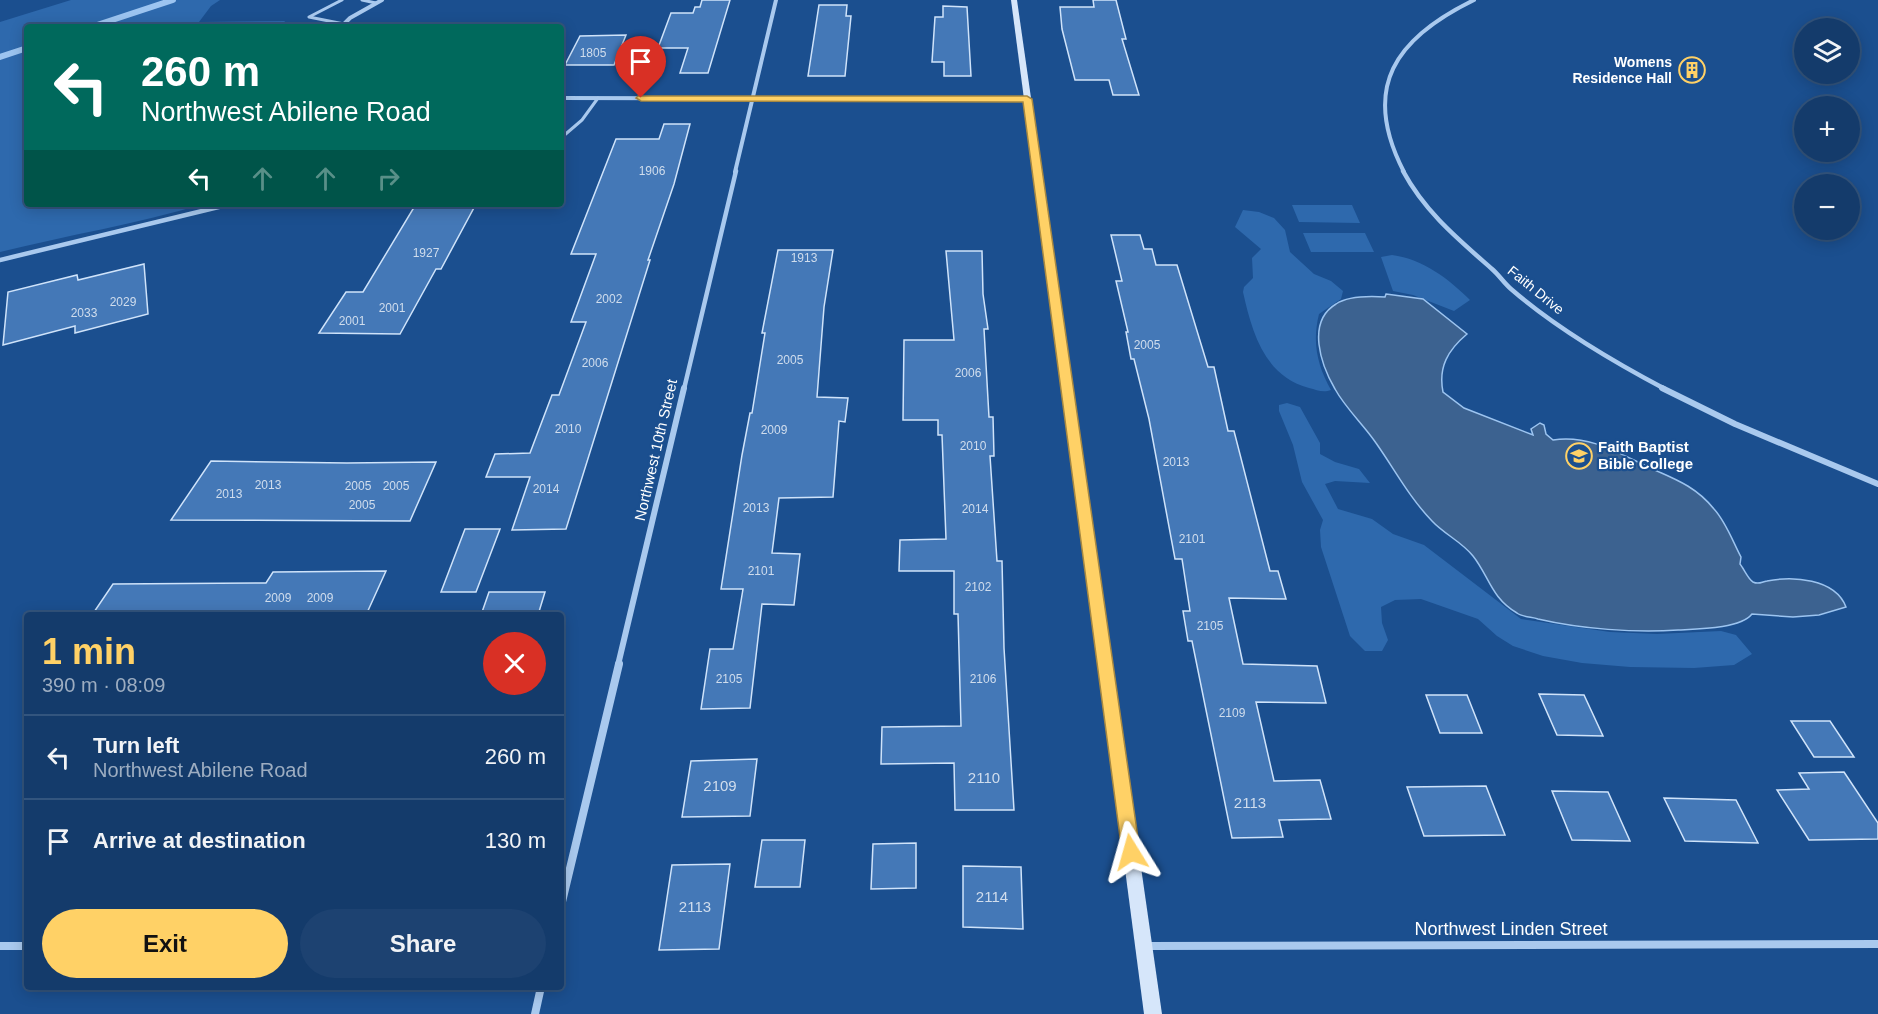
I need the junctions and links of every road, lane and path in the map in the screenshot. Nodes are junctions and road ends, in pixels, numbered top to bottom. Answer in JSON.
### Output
{"nodes":[{"id":1,"x":342,"y":0,"type":"edge"},
{"id":2,"x":362,"y":0,"type":"edge"},
{"id":3,"x":382,"y":0,"type":"edge"},
{"id":4,"x":776,"y":0,"type":"edge"},
{"id":5,"x":1014,"y":0,"type":"edge"},
{"id":6,"x":1474,"y":0,"type":"edge"},
{"id":7,"x":376,"y":3,"type":"junction"},
{"id":8,"x":335,"y":24,"type":"edge"},
{"id":9,"x":345,"y":24,"type":"edge"},
{"id":10,"x":564,"y":98,"type":"edge"},
{"id":11,"x":598,"y":98,"type":"junction"},
{"id":12,"x":754,"y":99,"type":"junction"},
{"id":13,"x":1027,"y":99,"type":"junction"},
{"id":14,"x":564,"y":136,"type":"edge"},
{"id":15,"x":220,"y":207,"type":"edge"},
{"id":16,"x":0,"y":260,"type":"edge"},
{"id":17,"x":1878,"y":484,"type":"edge"},
{"id":18,"x":564,"y":893,"type":"edge"},
{"id":19,"x":1878,"y":944,"type":"edge"},
{"id":20,"x":0,"y":946,"type":"edge"},
{"id":21,"x":24,"y":946,"type":"edge"},
{"id":22,"x":1144,"y":946,"type":"junction"},
{"id":23,"x":541,"y":990,"type":"edge"},
{"id":24,"x":535,"y":1014,"type":"edge"},
{"id":25,"x":1153,"y":1014,"type":"edge"}],
"edges":[{"from":1,"to":8,"type":"lane"},
{"from":2,"to":7,"type":"lane"},
{"from":3,"to":7,"type":"street"},
{"from":4,"to":12,"type":"street","name":"Northwest 10th Street"},
{"from":5,"to":13,"type":"street"},
{"from":6,"to":17,"type":"street","name":"Faith Drive"},
{"from":7,"to":9,"type":"street"},
{"from":10,"to":11,"type":"street"},
{"from":11,"to":12,"type":"street"},
{"from":11,"to":14,"type":"lane"},
{"from":12,"to":13,"type":"street"},
{"from":12,"to":18,"type":"street","name":"Northwest 10th Street"},
{"from":13,"to":22,"type":"street"},
{"from":15,"to":16,"type":"street"},
{"from":19,"to":22,"type":"street","name":"Northwest Linden Street"},
{"from":20,"to":21,"type":"street"},
{"from":22,"to":25,"type":"street"},
{"from":23,"to":24,"type":"street"}]}
